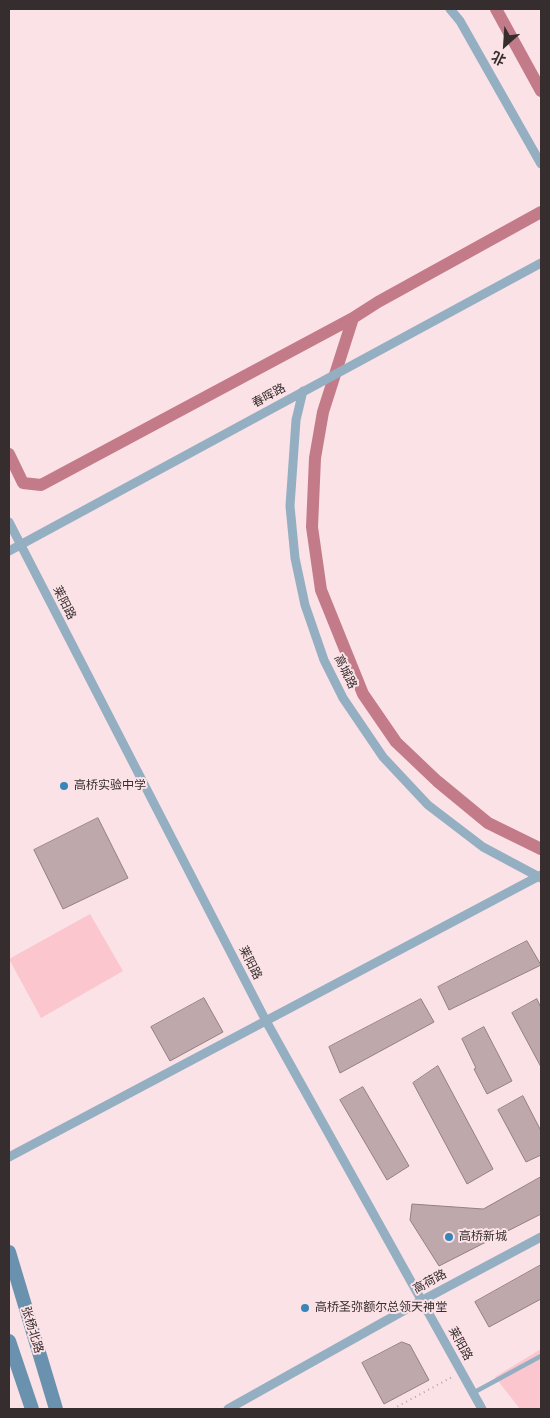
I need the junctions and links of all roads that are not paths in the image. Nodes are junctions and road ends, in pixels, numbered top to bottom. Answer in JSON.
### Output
{"nodes":[{"id":1,"x":450,"y":9,"type":"edge"},
{"id":2,"x":541,"y":164,"type":"edge"},
{"id":3,"x":541,"y":263,"type":"edge"},
{"id":4,"x":303,"y":391,"type":"junction"},
{"id":5,"x":9,"y":522,"type":"edge"},
{"id":6,"x":20,"y":544,"type":"junction"},
{"id":7,"x":9,"y":552,"type":"edge"},
{"id":8,"x":540,"y":876,"type":"edge"},
{"id":9,"x":266,"y":1021,"type":"junction"},
{"id":10,"x":9,"y":1158,"type":"edge"},
{"id":11,"x":541,"y":1237,"type":"edge"},
{"id":12,"x":9,"y":1252,"type":"edge"},
{"id":13,"x":421,"y":1301,"type":"junction"},
{"id":14,"x":9,"y":1341,"type":"edge"},
{"id":15,"x":541,"y":1356,"type":"edge"},
{"id":16,"x":473,"y":1393,"type":"junction"},
{"id":17,"x":32,"y":1409,"type":"edge"},
{"id":18,"x":56,"y":1409,"type":"edge"},
{"id":19,"x":228,"y":1409,"type":"edge"},
{"id":20,"x":482,"y":1409,"type":"edge"}],
"edges":[{"from":1,"to":2,"type":"street"},
{"from":3,"to":4,"type":"street","name":"春晖路"},
{"from":4,"to":6,"type":"street","name":"春晖路"},
{"from":4,"to":8,"type":"street","name":"高城路"},
{"from":5,"to":6,"type":"street","name":"莱阳路"},
{"from":6,"to":7,"type":"street","name":"春晖路"},
{"from":6,"to":9,"type":"street","name":"莱阳路"},
{"from":8,"to":9,"type":"street"},
{"from":9,"to":10,"type":"street"},
{"from":9,"to":13,"type":"street","name":"莱阳路"},
{"from":11,"to":13,"type":"street","name":"高荷路"},
{"from":12,"to":18,"type":"main road","name":"张杨北路"},
{"from":13,"to":16,"type":"street","name":"莱阳路"},
{"from":13,"to":19,"type":"street","name":"高荷路"},
{"from":14,"to":17,"type":"main road","name":"张杨北路"},
{"from":15,"to":16,"type":"lane"},
{"from":16,"to":20,"type":"street","name":"莱阳路"}]}
